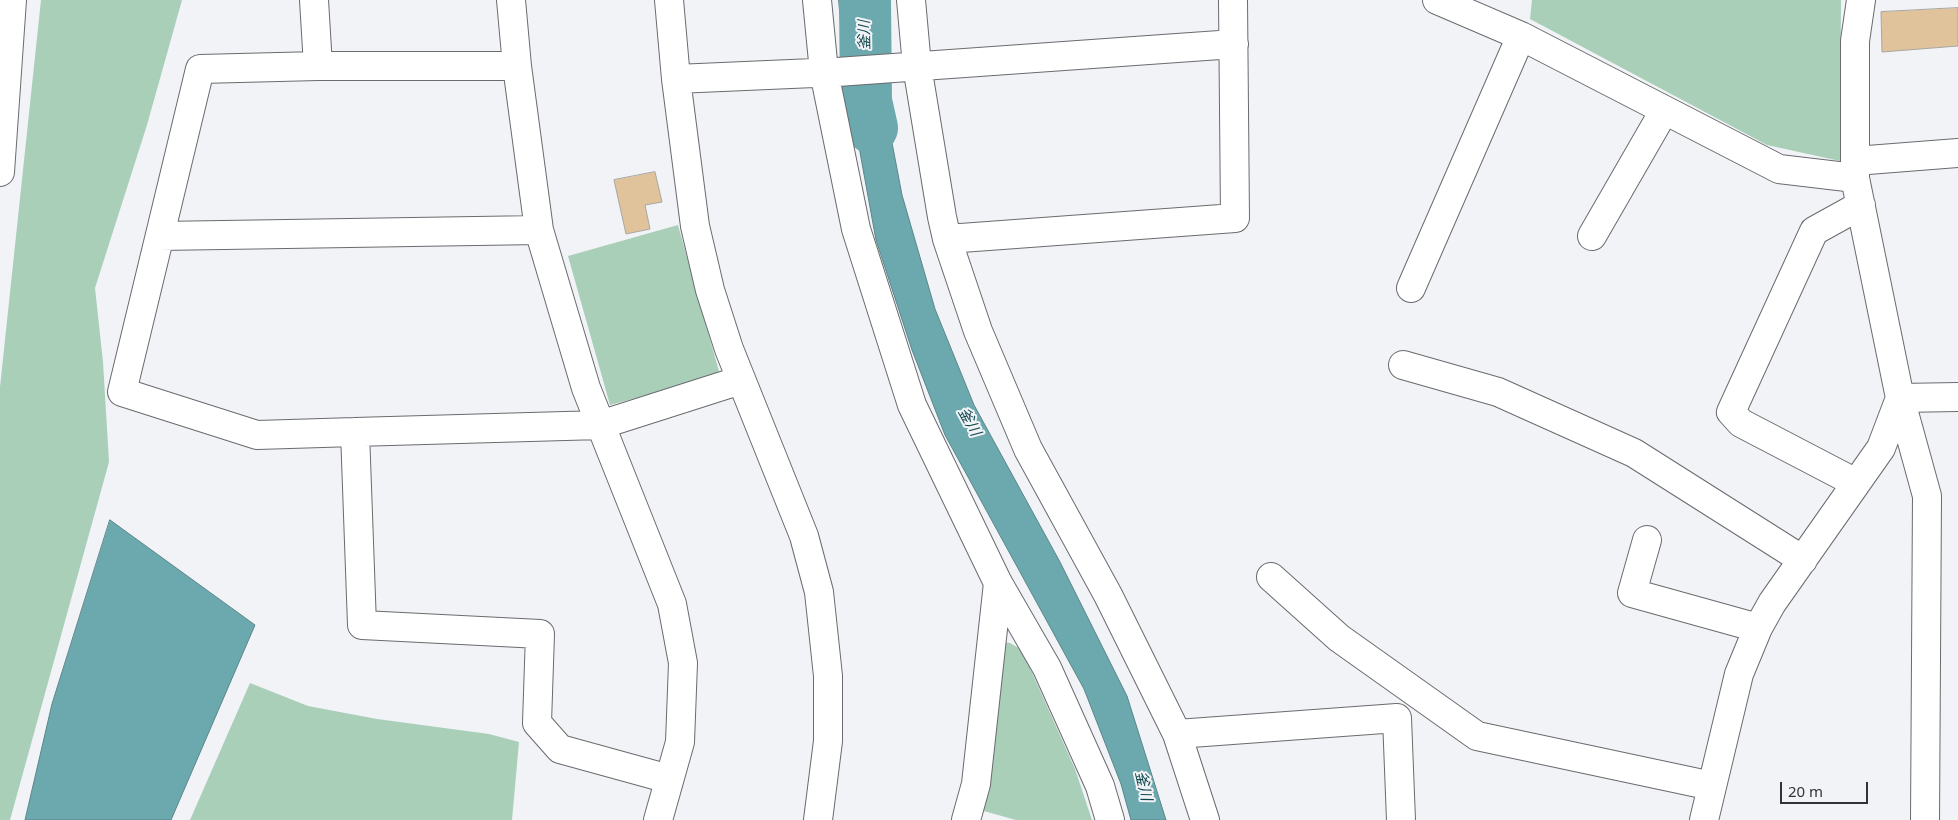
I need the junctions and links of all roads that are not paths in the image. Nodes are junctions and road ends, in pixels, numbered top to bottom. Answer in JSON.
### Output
{"nodes":[{"id":1,"x":12,"y":0,"type":"edge"},
{"id":2,"x":314,"y":0,"type":"edge"},
{"id":3,"x":511,"y":0,"type":"edge"},
{"id":4,"x":669,"y":0,"type":"edge"},
{"id":5,"x":818,"y":0,"type":"edge"},
{"id":6,"x":911,"y":0,"type":"edge"},
{"id":7,"x":1233,"y":0,"type":"edge"},
{"id":8,"x":1437,"y":0,"type":"edge"},
{"id":9,"x":1861,"y":0,"type":"edge"},
{"id":10,"x":1521,"y":36,"type":"junction"},
{"id":11,"x":1234,"y":44,"type":"junction"},
{"id":12,"x":318,"y":66,"type":"junction"},
{"id":13,"x":517,"y":66,"type":"junction"},
{"id":14,"x":911,"y":66,"type":"junction"},
{"id":15,"x":831,"y":72,"type":"junction"},
{"id":16,"x":676,"y":79,"type":"junction"},
{"id":17,"x":1664,"y":111,"type":"junction"},
{"id":18,"x":1958,"y":153,"type":"edge"},
{"id":19,"x":1855,"y":169,"type":"junction"},
{"id":20,"x":0,"y":172,"type":"edge"},
{"id":21,"x":1861,"y":205,"type":"junction"},
{"id":22,"x":539,"y":230,"type":"junction"},
{"id":23,"x":160,"y":236,"type":"junction"},
{"id":24,"x":1592,"y":236,"type":"dead end"},
{"id":25,"x":947,"y":239,"type":"junction"},
{"id":26,"x":1411,"y":288,"type":"dead end"},
{"id":27,"x":1403,"y":365,"type":"dead end"},
{"id":28,"x":741,"y":380,"type":"junction"},
{"id":29,"x":1958,"y":397,"type":"edge"},
{"id":30,"x":1900,"y":398,"type":"junction"},
{"id":31,"x":600,"y":425,"type":"junction"},
{"id":32,"x":355,"y":432,"type":"junction"},
{"id":33,"x":1856,"y":483,"type":"junction"},
{"id":34,"x":1647,"y":540,"type":"dead end"},
{"id":35,"x":1802,"y":560,"type":"junction"},
{"id":36,"x":1271,"y":577,"type":"dead end"},
{"id":37,"x":998,"y":582,"type":"junction"},
{"id":38,"x":1758,"y":628,"type":"junction"},
{"id":39,"x":1177,"y":734,"type":"junction"},
{"id":40,"x":669,"y":779,"type":"junction"},
{"id":41,"x":1712,"y":786,"type":"junction"},
{"id":42,"x":658,"y":820,"type":"edge"},
{"id":43,"x":818,"y":820,"type":"edge"},
{"id":44,"x":966,"y":820,"type":"edge"},
{"id":45,"x":1110,"y":820,"type":"edge"},
{"id":46,"x":1205,"y":820,"type":"edge"},
{"id":47,"x":1401,"y":820,"type":"edge"},
{"id":48,"x":1704,"y":820,"type":"edge"},
{"id":49,"x":1925,"y":820,"type":"edge"}],
"edges":[{"from":1,"to":20,"type":"street"},
{"from":2,"to":12,"type":"street"},
{"from":3,"to":13,"type":"street"},
{"from":4,"to":16,"type":"street"},
{"from":5,"to":15,"type":"street"},
{"from":6,"to":14,"type":"street"},
{"from":7,"to":11,"type":"street"},
{"from":8,"to":10,"type":"street"},
{"from":9,"to":19,"type":"street"},
{"from":10,"to":17,"type":"street"},
{"from":10,"to":26,"type":"street"},
{"from":11,"to":14,"type":"street"},
{"from":11,"to":25,"type":"street"},
{"from":12,"to":13,"type":"street"},
{"from":12,"to":23,"type":"street"},
{"from":13,"to":22,"type":"street"},
{"from":14,"to":15,"type":"street"},
{"from":14,"to":25,"type":"street"},
{"from":15,"to":16,"type":"street"},
{"from":15,"to":37,"type":"street"},
{"from":16,"to":28,"type":"street"},
{"from":17,"to":19,"type":"street"},
{"from":17,"to":24,"type":"street"},
{"from":18,"to":19,"type":"street"},
{"from":19,"to":21,"type":"street"},
{"from":21,"to":30,"type":"street"},
{"from":21,"to":33,"type":"street"},
{"from":22,"to":23,"type":"street"},
{"from":22,"to":31,"type":"street"},
{"from":23,"to":32,"type":"street"},
{"from":25,"to":39,"type":"street"},
{"from":27,"to":35,"type":"street"},
{"from":28,"to":31,"type":"street"},
{"from":28,"to":43,"type":"street"},
{"from":29,"to":30,"type":"street"},
{"from":30,"to":33,"type":"street"},
{"from":30,"to":49,"type":"street"},
{"from":31,"to":32,"type":"street"},
{"from":31,"to":40,"type":"street"},
{"from":32,"to":40,"type":"street"},
{"from":33,"to":35,"type":"street"},
{"from":34,"to":38,"type":"street"},
{"from":35,"to":38,"type":"street"},
{"from":36,"to":41,"type":"street"},
{"from":37,"to":44,"type":"street"},
{"from":37,"to":45,"type":"street"},
{"from":38,"to":41,"type":"street"},
{"from":39,"to":46,"type":"street"},
{"from":39,"to":47,"type":"street"},
{"from":40,"to":42,"type":"street"},
{"from":41,"to":48,"type":"street"}]}
